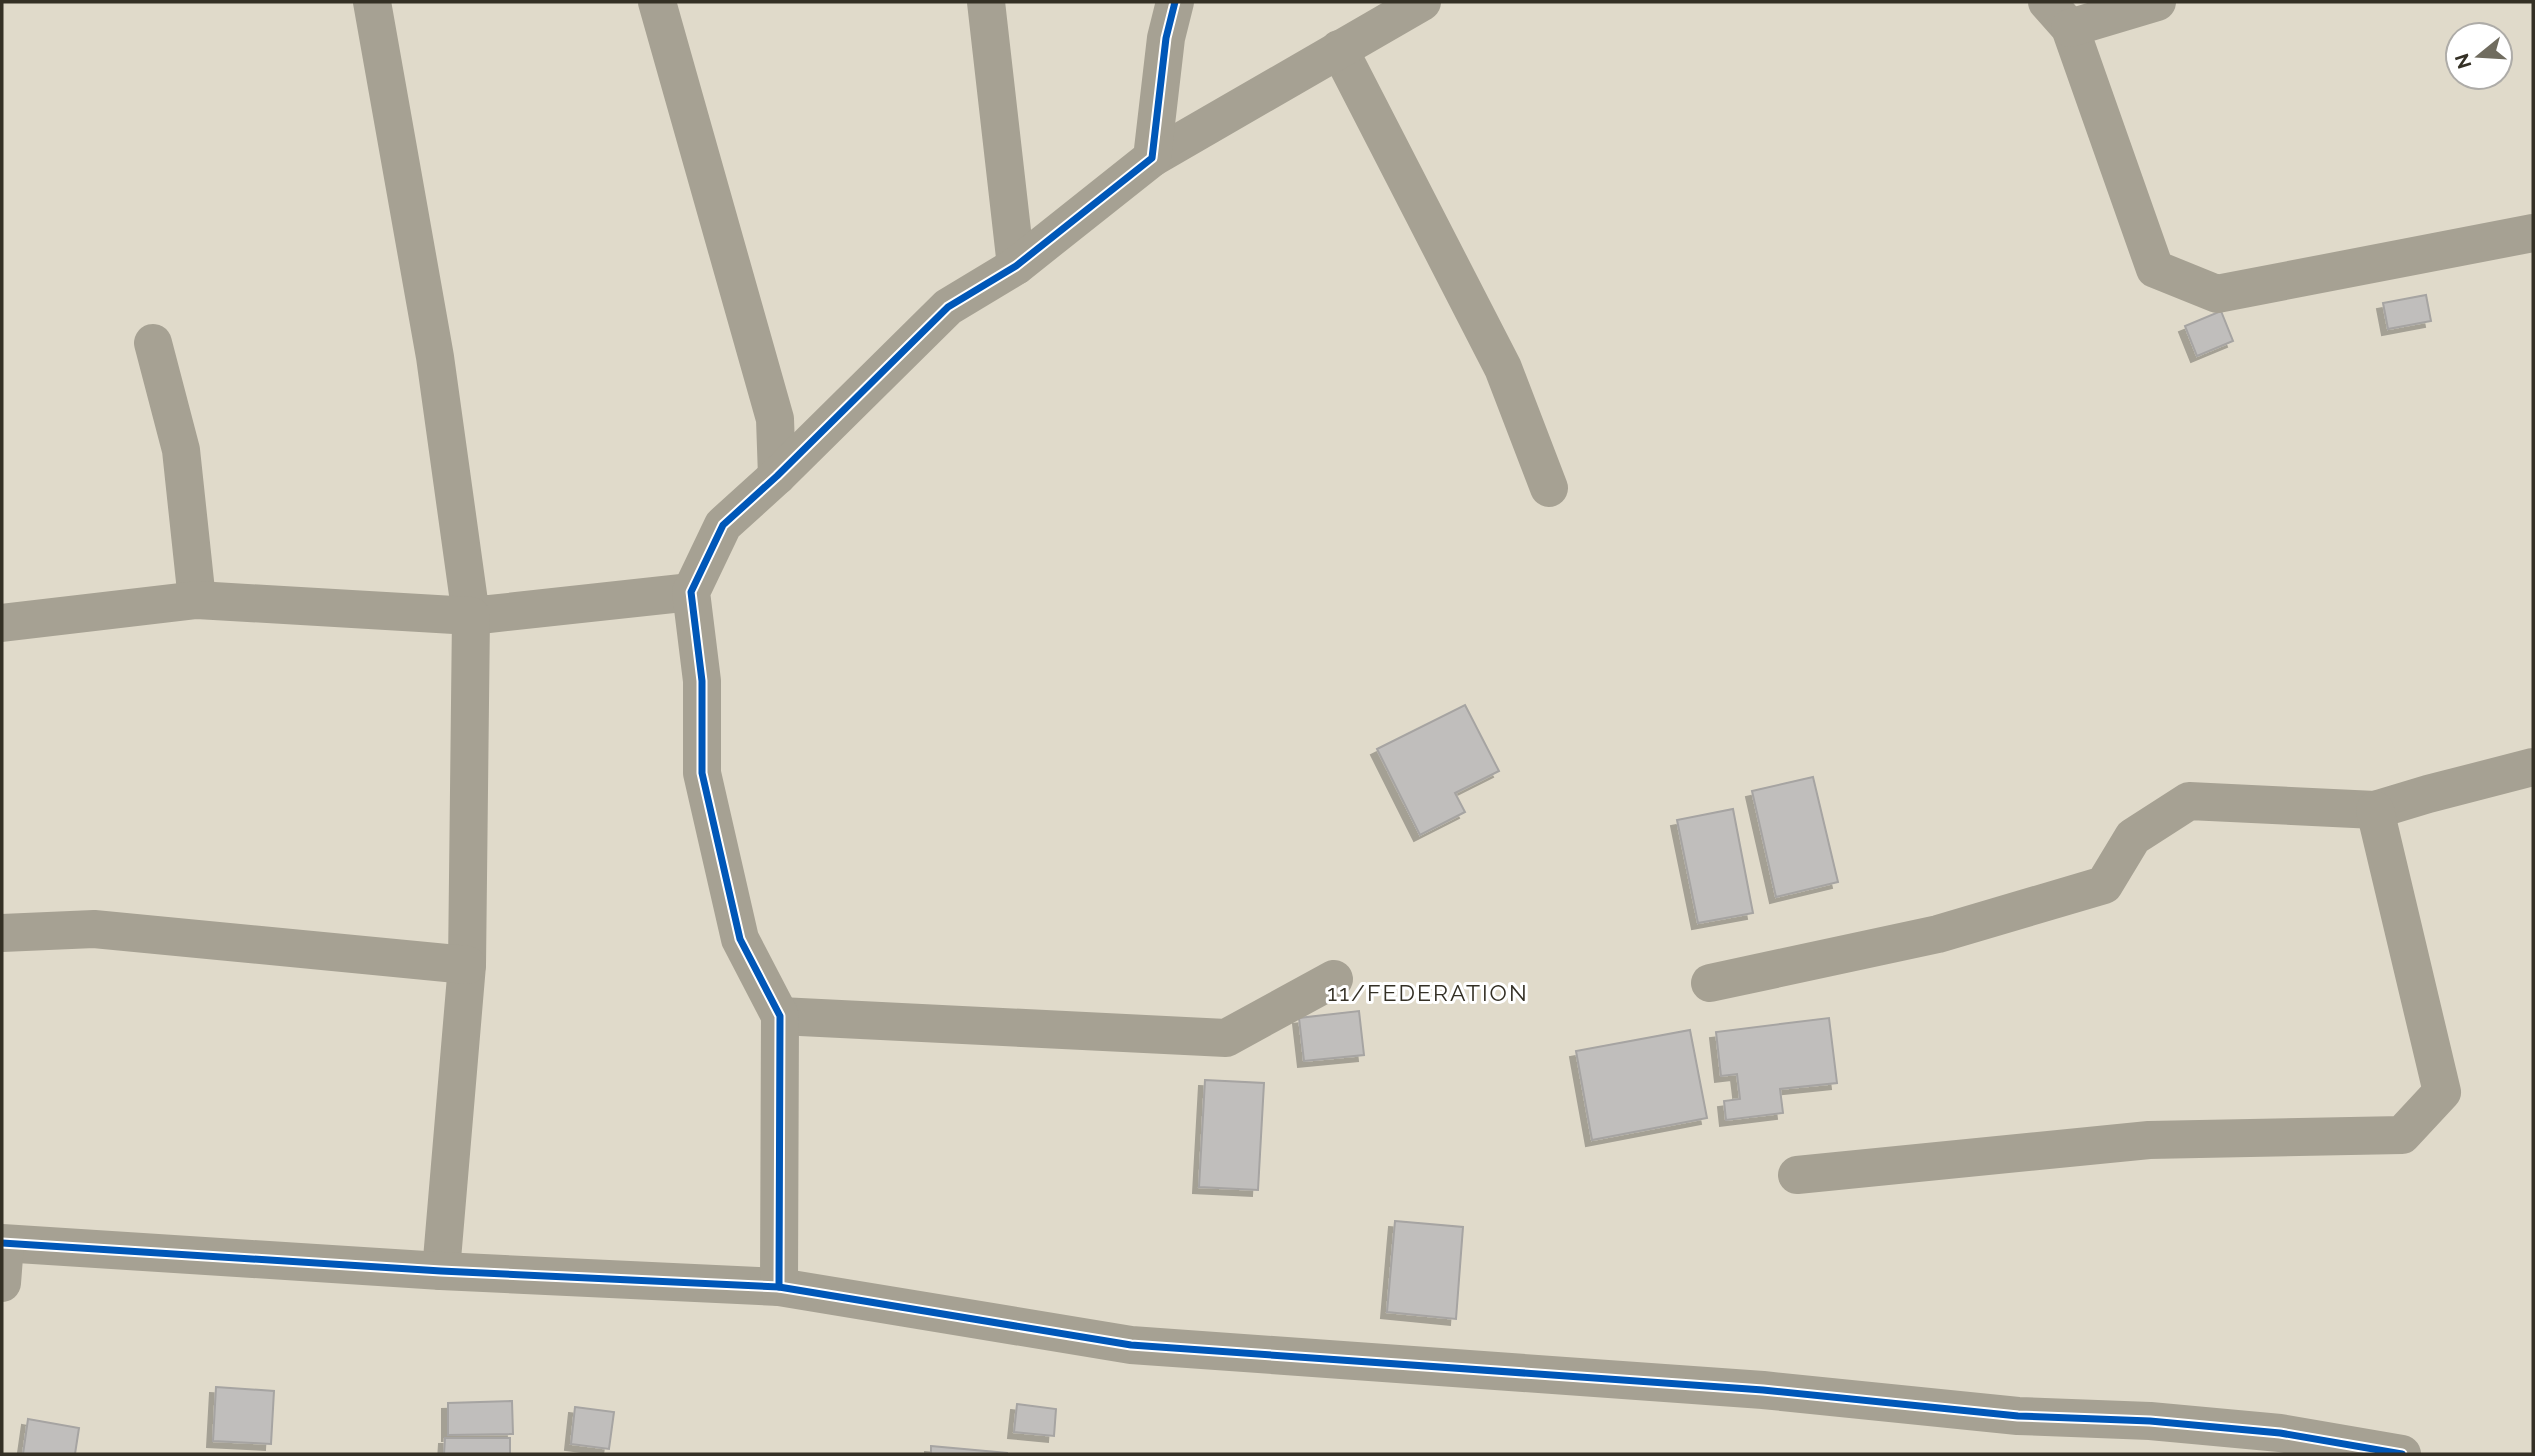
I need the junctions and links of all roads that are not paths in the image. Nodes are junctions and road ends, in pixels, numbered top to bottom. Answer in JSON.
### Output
{"nodes":[{"id":1,"x":372,"y":2,"type":"edge"},
{"id":2,"x":657,"y":2,"type":"edge"},
{"id":3,"x":986,"y":2,"type":"edge"},
{"id":4,"x":1175,"y":2,"type":"edge"},
{"id":5,"x":1422,"y":2,"type":"edge"},
{"id":6,"x":2157,"y":2,"type":"edge"},
{"id":7,"x":2059,"y":15,"type":"edge"},
{"id":8,"x":1339,"y":49,"type":"junction"},
{"id":9,"x":1152,"y":158,"type":"junction"},
{"id":10,"x":2533,"y":233,"type":"edge"},
{"id":11,"x":1016,"y":266,"type":"junction"},
{"id":12,"x":153,"y":343,"type":"dead end"},
{"id":13,"x":776,"y":476,"type":"junction"},
{"id":14,"x":1549,"y":488,"type":"dead end"},
{"id":15,"x":691,"y":592,"type":"junction"},
{"id":16,"x":197,"y":600,"type":"junction"},
{"id":17,"x":471,"y":616,"type":"junction"},
{"id":18,"x":2,"y":623,"type":"edge"},
{"id":19,"x":2533,"y":766,"type":"edge"},
{"id":20,"x":2375,"y":810,"type":"junction"},
{"id":21,"x":2,"y":933,"type":"edge"},
{"id":22,"x":467,"y":965,"type":"junction"},
{"id":23,"x":1335,"y":979,"type":"dead end"},
{"id":24,"x":1710,"y":983,"type":"dead end"},
{"id":25,"x":780,"y":1016,"type":"junction"},
{"id":26,"x":1797,"y":1175,"type":"dead end"},
{"id":27,"x":3,"y":1243,"type":"edge"},
{"id":28,"x":441,"y":1270,"type":"junction"},
{"id":29,"x":2,"y":1283,"type":"edge"},
{"id":30,"x":779,"y":1287,"type":"junction"},
{"id":31,"x":2402,"y":1454,"type":"edge"}],
"edges":[{"from":1,"to":17,"type":"street"},
{"from":2,"to":13,"type":"street"},
{"from":3,"to":11,"type":"street"},
{"from":4,"to":9,"type":"street"},
{"from":5,"to":8,"type":"street"},
{"from":6,"to":7,"type":"street"},
{"from":7,"to":10,"type":"street"},
{"from":8,"to":9,"type":"street"},
{"from":8,"to":14,"type":"street"},
{"from":9,"to":11,"type":"street"},
{"from":11,"to":13,"type":"street"},
{"from":12,"to":16,"type":"street"},
{"from":13,"to":15,"type":"street"},
{"from":15,"to":17,"type":"street"},
{"from":15,"to":25,"type":"street"},
{"from":16,"to":17,"type":"street"},
{"from":16,"to":18,"type":"street"},
{"from":17,"to":22,"type":"street"},
{"from":19,"to":20,"type":"street"},
{"from":20,"to":24,"type":"street"},
{"from":20,"to":26,"type":"street"},
{"from":21,"to":22,"type":"street"},
{"from":22,"to":28,"type":"street"},
{"from":23,"to":25,"type":"street"},
{"from":25,"to":30,"type":"street"},
{"from":27,"to":28,"type":"street"},
{"from":27,"to":29,"type":"street"},
{"from":28,"to":30,"type":"street"},
{"from":30,"to":31,"type":"street"}]}
